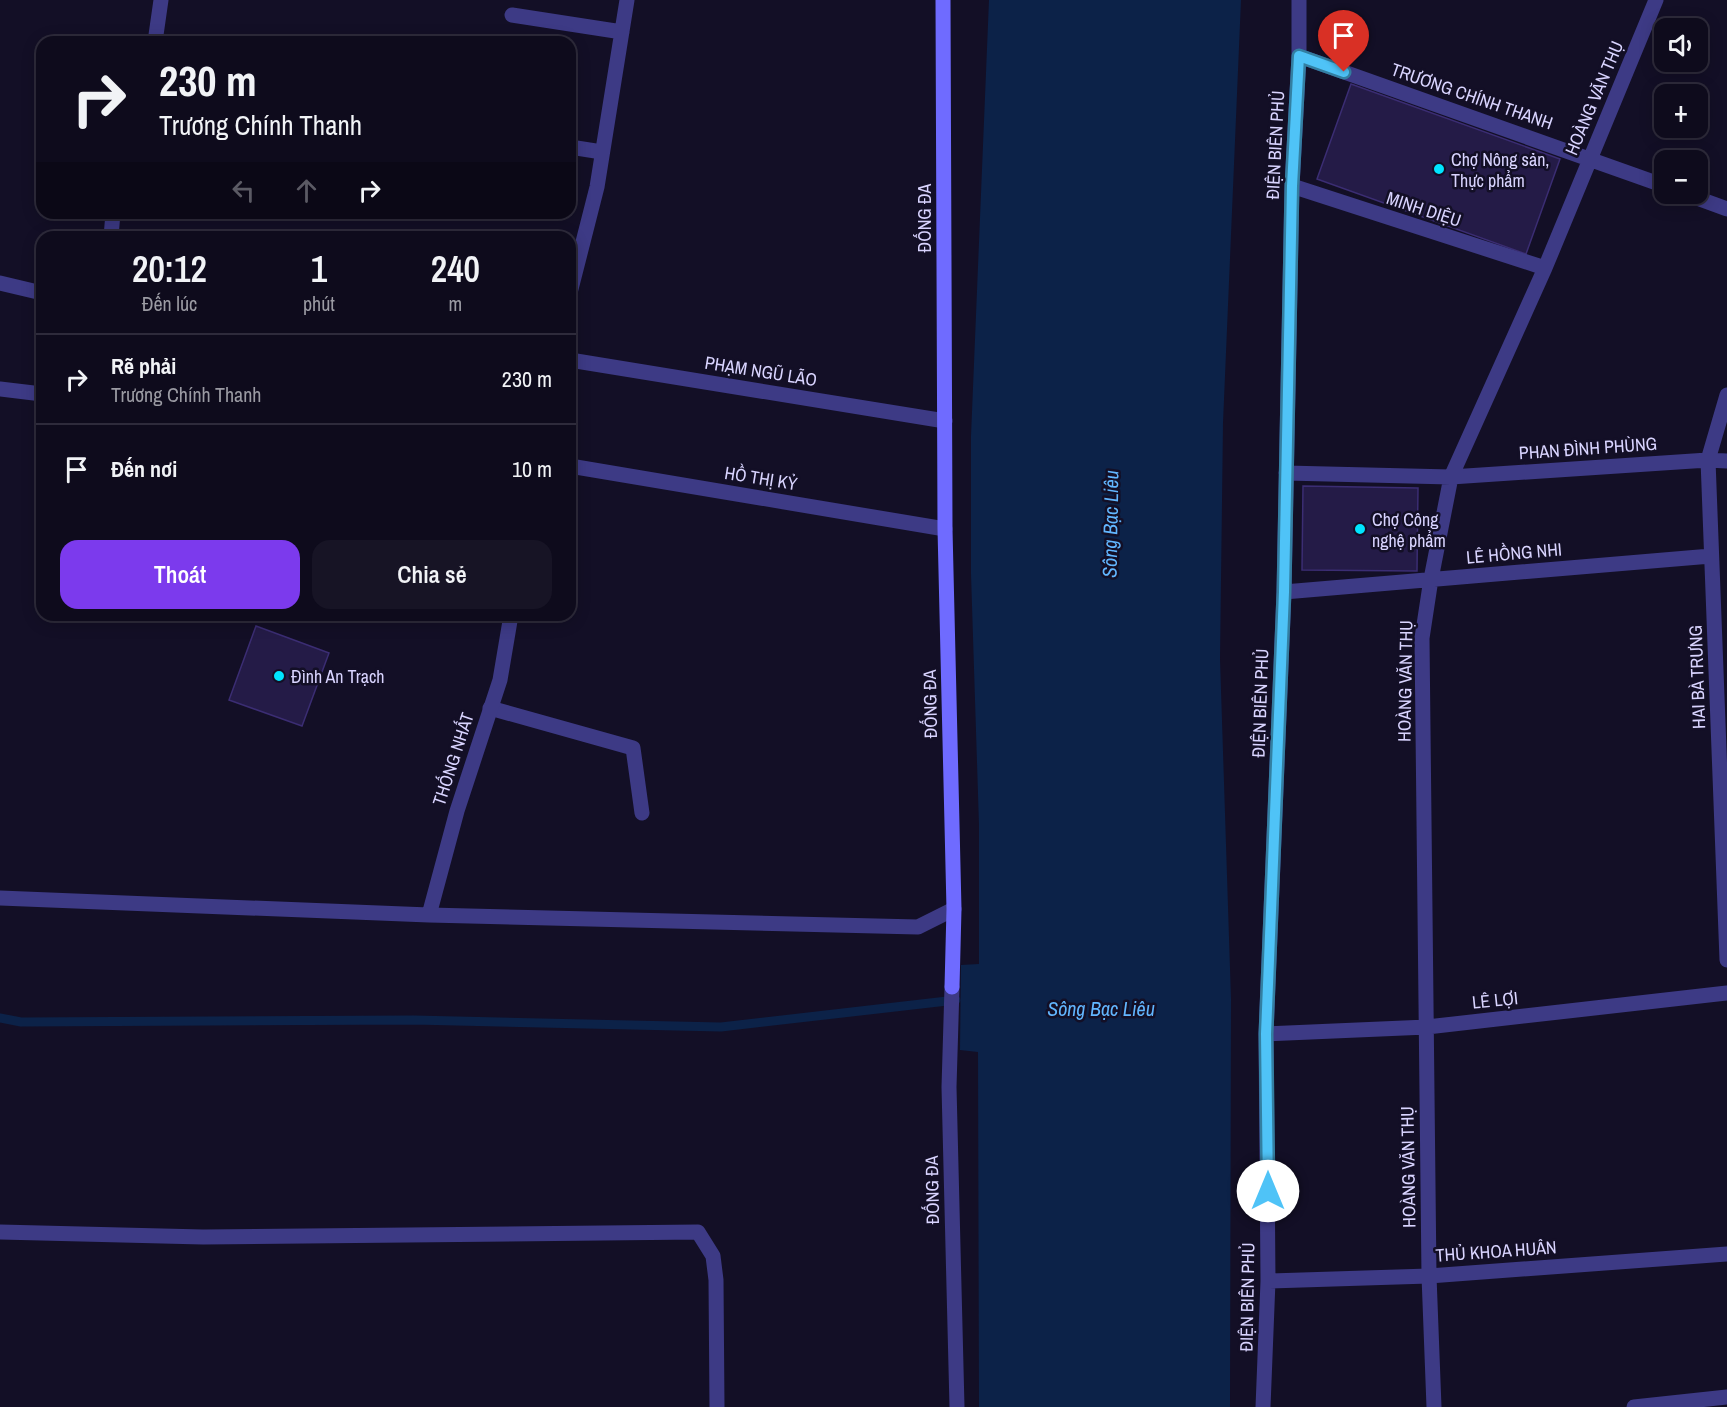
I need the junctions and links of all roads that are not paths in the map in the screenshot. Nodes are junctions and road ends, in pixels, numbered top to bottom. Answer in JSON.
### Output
{"nodes":[{"id":1,"x":161,"y":0,"type":"edge"},
{"id":2,"x":627,"y":0,"type":"edge"},
{"id":3,"x":943,"y":0,"type":"edge"},
{"id":4,"x":1299,"y":0,"type":"edge"},
{"id":5,"x":1656,"y":0,"type":"edge"},
{"id":6,"x":512,"y":15,"type":"dead end"},
{"id":7,"x":622,"y":32,"type":"junction"},
{"id":8,"x":156,"y":36,"type":"edge"},
{"id":9,"x":1299,"y":56,"type":"junction"},
{"id":10,"x":576,"y":148,"type":"edge"},
{"id":11,"x":602,"y":152,"type":"junction"},
{"id":12,"x":1590,"y":158,"type":"junction"},
{"id":13,"x":1654,"y":182,"type":"edge"},
{"id":14,"x":1292,"y":186,"type":"junction"},
{"id":15,"x":1708,"y":202,"type":"edge"},
{"id":16,"x":1727,"y":209,"type":"edge"},
{"id":17,"x":1545,"y":268,"type":"junction"},
{"id":18,"x":576,"y":269,"type":"edge"},
{"id":19,"x":0,"y":283,"type":"edge"},
{"id":20,"x":36,"y":291,"type":"edge"},
{"id":21,"x":576,"y":361,"type":"edge"},
{"id":22,"x":0,"y":389,"type":"edge"},
{"id":23,"x":36,"y":393,"type":"edge"},
{"id":24,"x":1727,"y":395,"type":"edge"},
{"id":25,"x":945,"y":421,"type":"junction"},
{"id":26,"x":1708,"y":460,"type":"junction"},
{"id":27,"x":1727,"y":461,"type":"edge"},
{"id":28,"x":576,"y":467,"type":"edge"},
{"id":29,"x":1286,"y":473,"type":"junction"},
{"id":30,"x":1451,"y":477,"type":"junction"},
{"id":31,"x":945,"y":529,"type":"junction"},
{"id":32,"x":1711,"y":556,"type":"junction"},
{"id":33,"x":1431,"y":579,"type":"junction"},
{"id":34,"x":1284,"y":592,"type":"junction"},
{"id":35,"x":511,"y":621,"type":"edge"},
{"id":36,"x":490,"y":708,"type":"junction"},
{"id":37,"x":642,"y":813,"type":"dead end"},
{"id":38,"x":0,"y":898,"type":"edge"},
{"id":39,"x":954,"y":909,"type":"junction"},
{"id":40,"x":429,"y":915,"type":"junction"},
{"id":41,"x":1727,"y":960,"type":"edge"},
{"id":42,"x":1727,"y":993,"type":"edge"},
{"id":43,"x":1427,"y":1027,"type":"junction"},
{"id":44,"x":1266,"y":1034,"type":"junction"},
{"id":45,"x":0,"y":1232,"type":"edge"},
{"id":46,"x":1727,"y":1254,"type":"edge"},
{"id":47,"x":1429,"y":1276,"type":"junction"},
{"id":48,"x":1268,"y":1281,"type":"junction"},
{"id":49,"x":1727,"y":1397,"type":"edge"},
{"id":50,"x":717,"y":1407,"type":"edge"},
{"id":51,"x":957,"y":1407,"type":"edge"},
{"id":52,"x":1263,"y":1407,"type":"edge"},
{"id":53,"x":1434,"y":1407,"type":"edge"},
{"id":54,"x":1634,"y":1407,"type":"edge"}],
"edges":[{"from":1,"to":8,"type":"street"},
{"from":2,"to":7,"type":"street"},
{"from":3,"to":25,"type":"street","name":"ĐỐNG ĐA"},
{"from":4,"to":9,"type":"street","name":"ĐIỆN BIÊN PHỦ"},
{"from":5,"to":12,"type":"street","name":"HOÀNG VĂN THỤ"},
{"from":6,"to":7,"type":"street"},
{"from":7,"to":11,"type":"street"},
{"from":9,"to":12,"type":"street","name":"TRƯƠNG CHÍNH THANH"},
{"from":9,"to":14,"type":"street","name":"ĐIỆN BIÊN PHỦ"},
{"from":10,"to":11,"type":"street"},
{"from":11,"to":18,"type":"street"},
{"from":12,"to":13,"type":"street","name":"TRƯƠNG CHÍNH THANH"},
{"from":12,"to":17,"type":"street","name":"HOÀNG VĂN THỤ"},
{"from":14,"to":17,"type":"street","name":"MINH DIỆU"},
{"from":14,"to":29,"type":"street","name":"ĐIỆN BIÊN PHỦ"},
{"from":15,"to":16,"type":"street"},
{"from":17,"to":30,"type":"street","name":"HOÀNG VĂN THỤ"},
{"from":19,"to":20,"type":"street"},
{"from":21,"to":25,"type":"street","name":"PHẠM NGŨ LÃO"},
{"from":22,"to":23,"type":"street"},
{"from":24,"to":26,"type":"street","name":"HAI BÀ TRƯNG"},
{"from":25,"to":31,"type":"street","name":"ĐỐNG ĐA"},
{"from":26,"to":27,"type":"street","name":"PHAN ĐÌNH PHÙNG"},
{"from":26,"to":30,"type":"street","name":"PHAN ĐÌNH PHÙNG"},
{"from":26,"to":32,"type":"street","name":"HAI BÀ TRƯNG"},
{"from":28,"to":31,"type":"street","name":"HỒ THỊ KỶ"},
{"from":29,"to":30,"type":"street","name":"PHAN ĐÌNH PHÙNG"},
{"from":29,"to":34,"type":"street","name":"ĐIỆN BIÊN PHỦ"},
{"from":30,"to":33,"type":"street","name":"HOÀNG VĂN THỤ"},
{"from":31,"to":39,"type":"street","name":"ĐỐNG ĐA"},
{"from":32,"to":33,"type":"street","name":"LÊ HỒNG NHI"},
{"from":32,"to":41,"type":"street","name":"HAI BÀ TRƯNG"},
{"from":33,"to":34,"type":"street","name":"LÊ HỒNG NHI"},
{"from":33,"to":43,"type":"street","name":"HOÀNG VĂN THỤ"},
{"from":34,"to":44,"type":"street","name":"ĐIỆN BIÊN PHỦ"},
{"from":35,"to":36,"type":"street","name":"THỐNG NHẤT"},
{"from":36,"to":37,"type":"street"},
{"from":36,"to":40,"type":"street","name":"THỐNG NHẤT"},
{"from":38,"to":40,"type":"street"},
{"from":39,"to":40,"type":"street"},
{"from":39,"to":51,"type":"street","name":"ĐỐNG ĐA"},
{"from":42,"to":43,"type":"street","name":"LÊ LỢI"},
{"from":43,"to":44,"type":"street","name":"LÊ LỢI"},
{"from":43,"to":47,"type":"street","name":"HOÀNG VĂN THỤ"},
{"from":44,"to":48,"type":"street","name":"ĐIỆN BIÊN PHỦ"},
{"from":45,"to":50,"type":"street"},
{"from":46,"to":47,"type":"street","name":"THỦ KHOA HUÂN"},
{"from":47,"to":48,"type":"street","name":"THỦ KHOA HUÂN"},
{"from":47,"to":53,"type":"street","name":"HOÀNG VĂN THỤ"},
{"from":48,"to":52,"type":"street","name":"ĐIỆN BIÊN PHỦ"},
{"from":49,"to":54,"type":"street"}]}
